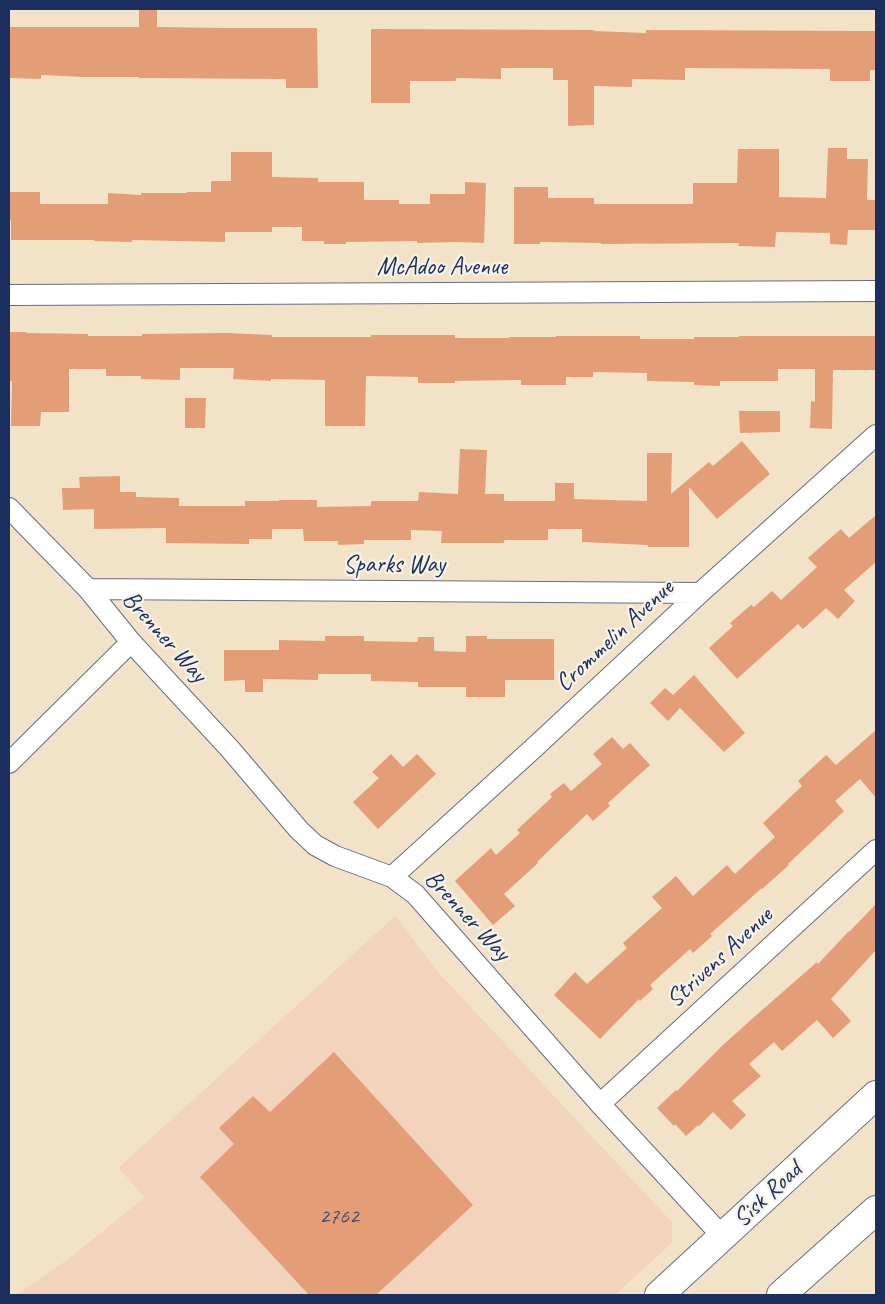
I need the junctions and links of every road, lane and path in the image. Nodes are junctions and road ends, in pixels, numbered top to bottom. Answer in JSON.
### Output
{"nodes":[{"id":1,"x":876,"y":291,"type":"edge"},
{"id":2,"x":9,"y":295,"type":"edge"},
{"id":3,"x":876,"y":435,"type":"edge"},
{"id":4,"x":9,"y":508,"type":"edge"},
{"id":5,"x":88,"y":589,"type":"junction"},
{"id":6,"x":700,"y":593,"type":"junction"},
{"id":7,"x":131,"y":642,"type":"junction"},
{"id":8,"x":9,"y":763,"type":"edge"},
{"id":9,"x":876,"y":850,"type":"edge"},
{"id":10,"x":392,"y":878,"type":"junction"},
{"id":11,"x":876,"y":1095,"type":"edge"},
{"id":12,"x":600,"y":1104,"type":"junction"},
{"id":13,"x":876,"y":1210,"type":"edge"},
{"id":14,"x":722,"y":1237,"type":"junction"},
{"id":15,"x":659,"y":1295,"type":"edge"},
{"id":16,"x":780,"y":1295,"type":"edge"}],
"edges":[{"from":1,"to":2,"type":"street","name":"McAdoo Avenue"},
{"from":3,"to":6,"type":"street","name":"Crommelin Avenue"},
{"from":4,"to":5,"type":"street","name":"Brenner Way"},
{"from":5,"to":6,"type":"street","name":"Sparks Way"},
{"from":5,"to":7,"type":"street","name":"Brenner Way"},
{"from":6,"to":10,"type":"street","name":"Crommelin Avenue"},
{"from":7,"to":8,"type":"street"},
{"from":7,"to":10,"type":"street","name":"Brenner Way"},
{"from":9,"to":12,"type":"street","name":"Strivens Avenue"},
{"from":10,"to":12,"type":"street","name":"Brenner Way"},
{"from":11,"to":14,"type":"main road","name":"Sisk Road"},
{"from":12,"to":14,"type":"street","name":"Brenner Way"},
{"from":13,"to":16,"type":"main road"},
{"from":14,"to":15,"type":"main road","name":"Sisk Road"}]}
